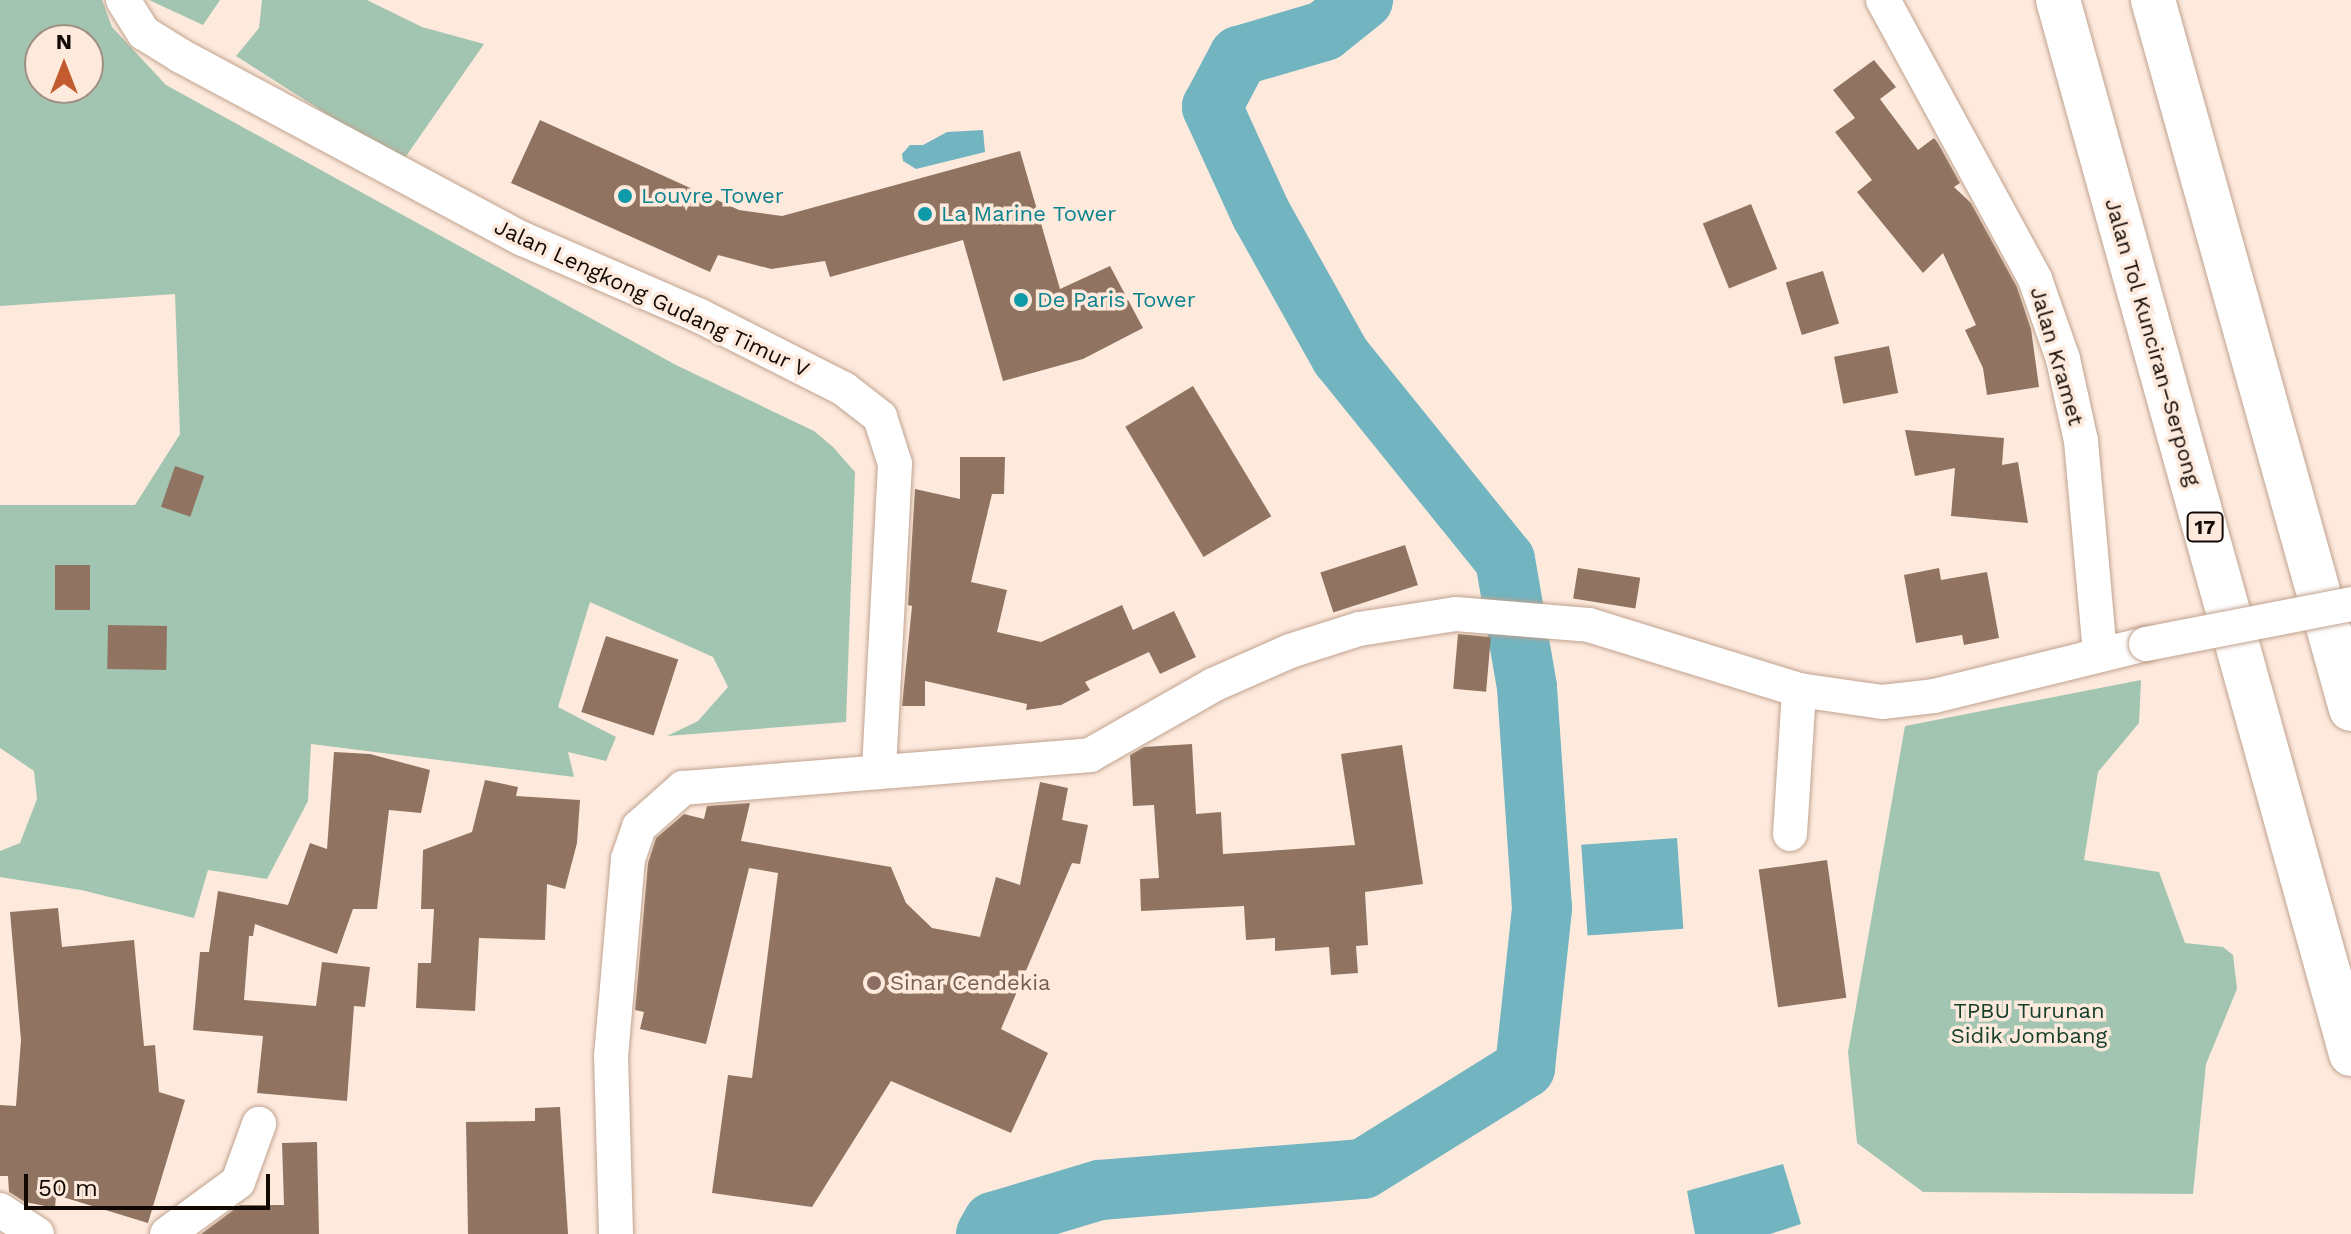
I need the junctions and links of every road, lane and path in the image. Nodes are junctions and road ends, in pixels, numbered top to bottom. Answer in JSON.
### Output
{"nodes":[{"id":1,"x":123,"y":0,"type":"edge"},
{"id":2,"x":1883,"y":0,"type":"edge"},
{"id":3,"x":2058,"y":0,"type":"edge"},
{"id":4,"x":2153,"y":0,"type":"edge"},
{"id":5,"x":2351,"y":604,"type":"edge"},
{"id":6,"x":2100,"y":653,"type":"junction"},
{"id":7,"x":1799,"y":690,"type":"junction"},
{"id":8,"x":2351,"y":709,"type":"edge"},
{"id":9,"x":879,"y":769,"type":"junction"},
{"id":10,"x":1790,"y":834,"type":"dead end"},
{"id":11,"x":2351,"y":1054,"type":"edge"},
{"id":12,"x":259,"y":1124,"type":"dead end"},
{"id":13,"x":0,"y":1210,"type":"edge"},
{"id":14,"x":37,"y":1234,"type":"edge"},
{"id":15,"x":167,"y":1234,"type":"edge"},
{"id":16,"x":616,"y":1234,"type":"edge"}],
"edges":[{"from":1,"to":9,"type":"street","name":"Jalan Lengkong Gudang Timur V"},
{"from":2,"to":6,"type":"street","name":"Jalan Kramet"},
{"from":3,"to":11,"type":"highway","name":"Jalan Tol Kunciran–Serpong","number":"17"},
{"from":4,"to":8,"type":"highway"},
{"from":5,"to":6,"type":"street","bridge":true},
{"from":6,"to":7,"type":"street"},
{"from":7,"to":9,"type":"street"},
{"from":7,"to":10,"type":"street"},
{"from":9,"to":16,"type":"street"},
{"from":12,"to":15,"type":"street"},
{"from":13,"to":14,"type":"street"}]}
